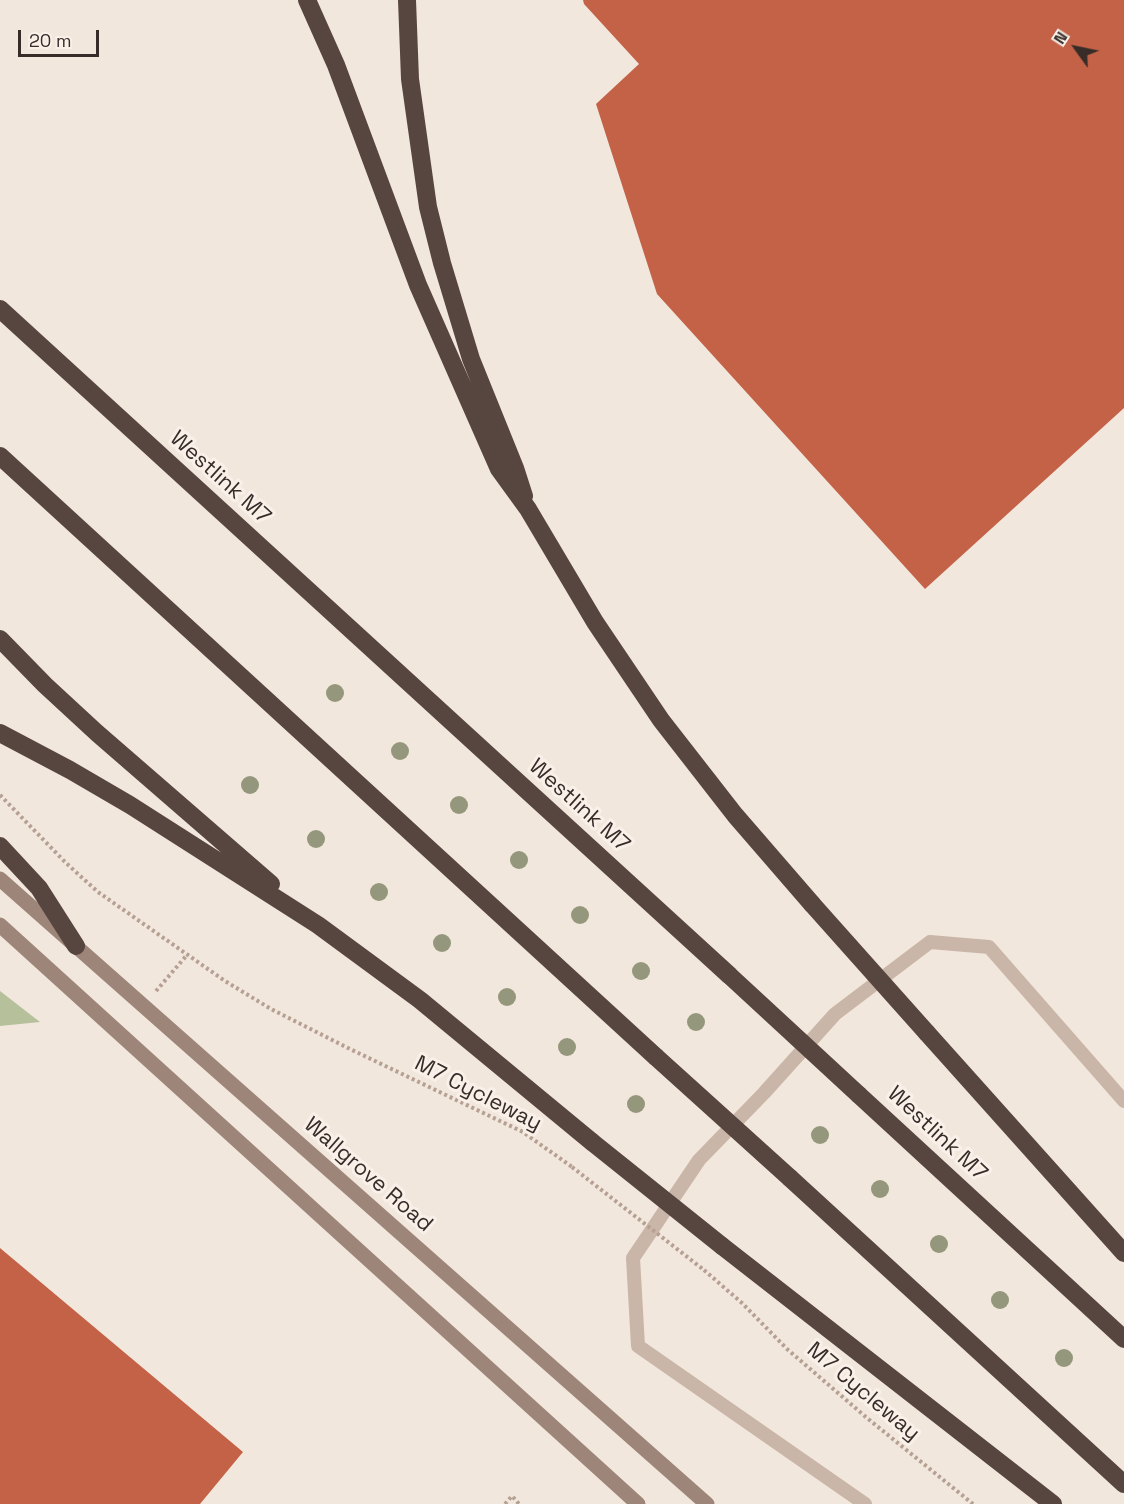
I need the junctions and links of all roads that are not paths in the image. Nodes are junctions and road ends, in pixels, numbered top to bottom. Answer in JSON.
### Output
{"nodes":[{"id":1,"x":307,"y":0,"type":"edge"},
{"id":2,"x":406,"y":0,"type":"edge"},
{"id":3,"x":0,"y":309,"type":"edge"},
{"id":4,"x":0,"y":456,"type":"edge"},
{"id":5,"x":528,"y":509,"type":"junction"},
{"id":6,"x":0,"y":639,"type":"edge"},
{"id":7,"x":0,"y":733,"type":"edge"},
{"id":8,"x":0,"y":846,"type":"edge"},
{"id":9,"x":0,"y":879,"type":"edge"},
{"id":10,"x":0,"y":925,"type":"edge"},
{"id":11,"x":318,"y":925,"type":"junction"},
{"id":12,"x":76,"y":945,"type":"junction"},
{"id":13,"x":1124,"y":1101,"type":"edge"},
{"id":14,"x":1124,"y":1253,"type":"edge"},
{"id":15,"x":1124,"y":1339,"type":"edge"},
{"id":16,"x":1124,"y":1484,"type":"edge"},
{"id":17,"x":638,"y":1504,"type":"edge"},
{"id":18,"x":707,"y":1504,"type":"edge"},
{"id":19,"x":865,"y":1504,"type":"edge"},
{"id":20,"x":1053,"y":1504,"type":"edge"}],
"edges":[{"from":1,"to":5,"type":"highway"},
{"from":2,"to":5,"type":"highway"},
{"from":3,"to":15,"type":"highway","name":"Westlink M7","bridge":true},
{"from":4,"to":16,"type":"highway","bridge":true},
{"from":5,"to":14,"type":"highway","bridge":true},
{"from":6,"to":11,"type":"highway"},
{"from":7,"to":11,"type":"highway"},
{"from":8,"to":12,"type":"highway"},
{"from":9,"to":12,"type":"main road","name":"Wallgrove Road"},
{"from":10,"to":17,"type":"main road"},
{"from":11,"to":20,"type":"highway","bridge":true},
{"from":12,"to":18,"type":"main road","name":"Wallgrove Road"},
{"from":13,"to":19,"type":"lane"}]}
